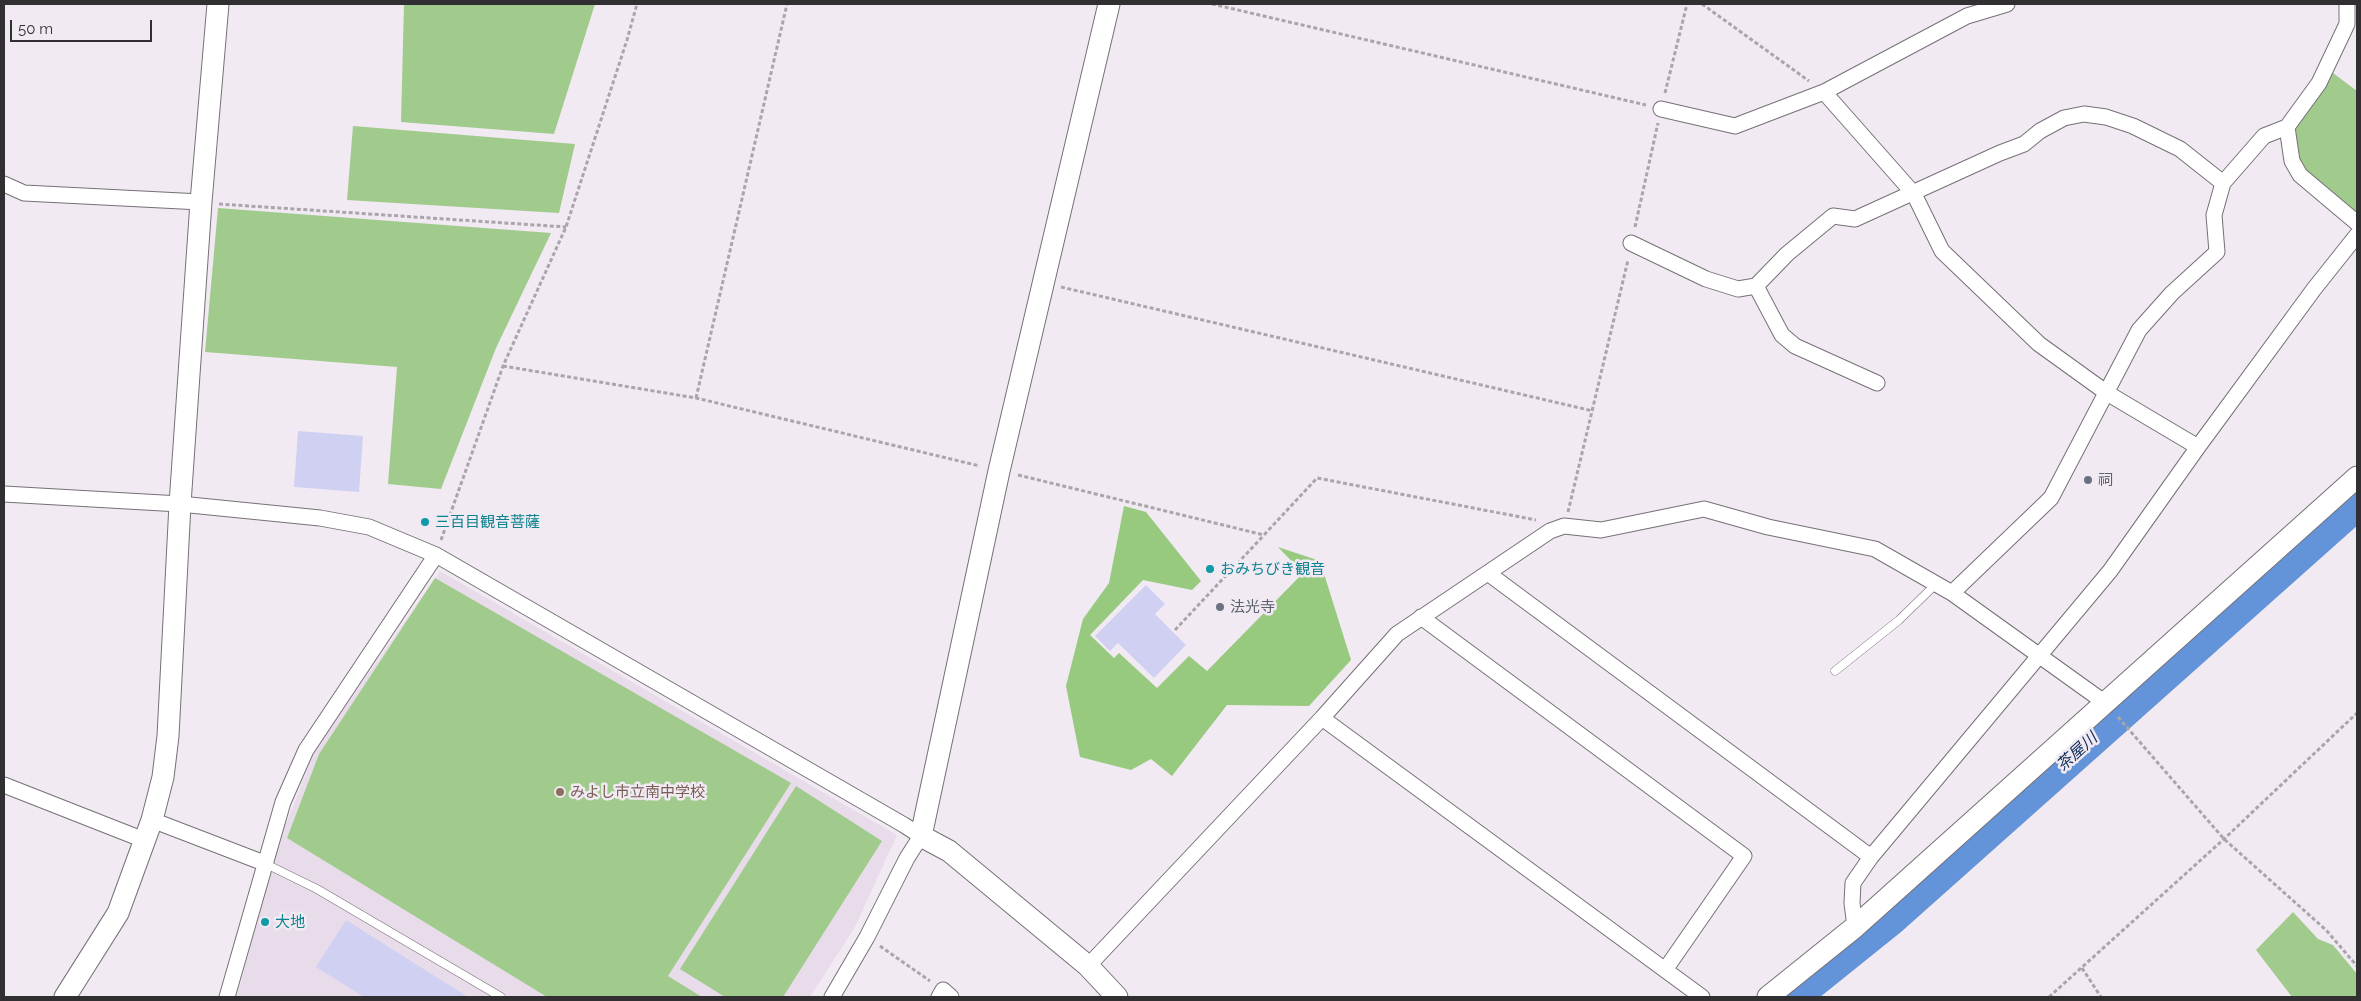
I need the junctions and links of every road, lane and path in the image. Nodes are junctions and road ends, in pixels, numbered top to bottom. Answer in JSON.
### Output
{"nodes":[{"id":1,"x":218,"y":4,"type":"edge"},
{"id":2,"x":636,"y":4,"type":"edge"},
{"id":3,"x":787,"y":4,"type":"edge"},
{"id":4,"x":1109,"y":4,"type":"edge"},
{"id":5,"x":1212,"y":4,"type":"edge"},
{"id":6,"x":1688,"y":4,"type":"edge"},
{"id":7,"x":1702,"y":4,"type":"edge"},
{"id":8,"x":2007,"y":4,"type":"edge"},
{"id":9,"x":2347,"y":4,"type":"edge"},
{"id":10,"x":1824,"y":92,"type":"junction"},
{"id":11,"x":1661,"y":109,"type":"junction"},
{"id":12,"x":2288,"y":127,"type":"junction"},
{"id":13,"x":2223,"y":183,"type":"junction"},
{"id":14,"x":4,"y":184,"type":"edge"},
{"id":15,"x":1914,"y":194,"type":"junction"},
{"id":16,"x":201,"y":202,"type":"junction"},
{"id":17,"x":2357,"y":223,"type":"edge"},
{"id":18,"x":566,"y":227,"type":"junction"},
{"id":19,"x":2357,"y":235,"type":"edge"},
{"id":20,"x":1631,"y":243,"type":"junction"},
{"id":21,"x":1044,"y":283,"type":"junction"},
{"id":22,"x":1756,"y":286,"type":"junction"},
{"id":23,"x":503,"y":366,"type":"junction"},
{"id":24,"x":1877,"y":383,"type":"dead end"},
{"id":25,"x":2107,"y":393,"type":"junction"},
{"id":26,"x":696,"y":398,"type":"junction"},
{"id":27,"x":1593,"y":411,"type":"junction"},
{"id":28,"x":2198,"y":447,"type":"junction"},
{"id":29,"x":999,"y":470,"type":"junction"},
{"id":30,"x":2357,"y":477,"type":"edge"},
{"id":31,"x":4,"y":494,"type":"edge"},
{"id":32,"x":180,"y":504,"type":"junction"},
{"id":33,"x":1564,"y":526,"type":"junction"},
{"id":34,"x":1264,"y":535,"type":"junction"},
{"id":35,"x":436,"y":555,"type":"junction"},
{"id":36,"x":1488,"y":574,"type":"junction"},
{"id":37,"x":1936,"y":584,"type":"junction"},
{"id":38,"x":1952,"y":593,"type":"junction"},
{"id":39,"x":1421,"y":617,"type":"junction"},
{"id":40,"x":1175,"y":630,"type":"dead end"},
{"id":41,"x":2040,"y":655,"type":"junction"},
{"id":42,"x":1835,"y":671,"type":"dead end"},
{"id":43,"x":2104,"y":702,"type":"junction"},
{"id":44,"x":2357,"y":713,"type":"edge"},
{"id":45,"x":1322,"y":718,"type":"junction"},
{"id":46,"x":2121,"y":720,"type":"dead end"},
{"id":47,"x":4,"y":785,"type":"edge"},
{"id":48,"x":152,"y":820,"type":"junction"},
{"id":49,"x":921,"y":836,"type":"junction"},
{"id":50,"x":2224,"y":839,"type":"junction"},
{"id":51,"x":144,"y":840,"type":"junction"},
{"id":52,"x":1871,"y":857,"type":"junction"},
{"id":53,"x":264,"y":863,"type":"junction"},
{"id":54,"x":1855,"y":926,"type":"junction"},
{"id":55,"x":867,"y":937,"type":"junction"},
{"id":56,"x":1088,"y":966,"type":"junction"},
{"id":57,"x":2357,"y":966,"type":"edge"},
{"id":58,"x":2082,"y":968,"type":"junction"},
{"id":59,"x":1665,"y":970,"type":"junction"},
{"id":60,"x":944,"y":995,"type":"edge"},
{"id":61,"x":66,"y":997,"type":"edge"},
{"id":62,"x":227,"y":997,"type":"edge"},
{"id":63,"x":501,"y":997,"type":"edge"},
{"id":64,"x":832,"y":997,"type":"edge"},
{"id":65,"x":1116,"y":997,"type":"edge"},
{"id":66,"x":1702,"y":997,"type":"edge"},
{"id":67,"x":1768,"y":997,"type":"edge"},
{"id":68,"x":2049,"y":997,"type":"edge"},
{"id":69,"x":2101,"y":997,"type":"edge"}],
"edges":[{"from":1,"to":16,"type":"street"},
{"from":2,"to":18,"type":"path"},
{"from":3,"to":26,"type":"path"},
{"from":4,"to":21,"type":"street"},
{"from":5,"to":11,"type":"path"},
{"from":6,"to":11,"type":"path"},
{"from":7,"to":10,"type":"path"},
{"from":8,"to":10,"type":"street"},
{"from":9,"to":12,"type":"street"},
{"from":10,"to":11,"type":"street"},
{"from":10,"to":15,"type":"street"},
{"from":11,"to":20,"type":"path"},
{"from":12,"to":13,"type":"street"},
{"from":12,"to":17,"type":"street"},
{"from":13,"to":15,"type":"street"},
{"from":13,"to":25,"type":"street"},
{"from":14,"to":16,"type":"street"},
{"from":15,"to":22,"type":"street"},
{"from":15,"to":25,"type":"street"},
{"from":16,"to":18,"type":"path"},
{"from":16,"to":32,"type":"street"},
{"from":18,"to":23,"type":"path"},
{"from":19,"to":28,"type":"street"},
{"from":20,"to":22,"type":"street"},
{"from":20,"to":27,"type":"path"},
{"from":21,"to":27,"type":"path"},
{"from":21,"to":29,"type":"street"},
{"from":22,"to":24,"type":"street"},
{"from":23,"to":26,"type":"path"},
{"from":23,"to":35,"type":"path"},
{"from":25,"to":28,"type":"street"},
{"from":25,"to":38,"type":"street"},
{"from":26,"to":29,"type":"path"},
{"from":27,"to":33,"type":"path"},
{"from":28,"to":41,"type":"street"},
{"from":29,"to":34,"type":"path"},
{"from":29,"to":49,"type":"street"},
{"from":30,"to":43,"type":"street"},
{"from":31,"to":32,"type":"street"},
{"from":32,"to":35,"type":"street"},
{"from":32,"to":48,"type":"street"},
{"from":33,"to":34,"type":"path"},
{"from":33,"to":36,"type":"street"},
{"from":33,"to":37,"type":"street"},
{"from":34,"to":40,"type":"path"},
{"from":35,"to":49,"type":"street"},
{"from":35,"to":53,"type":"street"},
{"from":36,"to":39,"type":"street"},
{"from":36,"to":52,"type":"street"},
{"from":37,"to":38,"type":"street"},
{"from":37,"to":42,"type":"lane"},
{"from":38,"to":41,"type":"street"},
{"from":39,"to":45,"type":"street"},
{"from":39,"to":59,"type":"street"},
{"from":41,"to":43,"type":"street"},
{"from":41,"to":52,"type":"street"},
{"from":43,"to":54,"type":"street"},
{"from":44,"to":50,"type":"path"},
{"from":45,"to":56,"type":"street"},
{"from":45,"to":59,"type":"street"},
{"from":46,"to":50,"type":"path"},
{"from":47,"to":51,"type":"street"},
{"from":48,"to":51,"type":"street"},
{"from":48,"to":53,"type":"street"},
{"from":49,"to":55,"type":"street"},
{"from":49,"to":56,"type":"street"},
{"from":50,"to":57,"type":"path"},
{"from":50,"to":58,"type":"path"},
{"from":51,"to":61,"type":"street"},
{"from":52,"to":54,"type":"street"},
{"from":53,"to":62,"type":"street"},
{"from":53,"to":63,"type":"lane"},
{"from":54,"to":67,"type":"street"},
{"from":55,"to":60,"type":"path"},
{"from":55,"to":64,"type":"street"},
{"from":56,"to":65,"type":"street"},
{"from":58,"to":68,"type":"path"},
{"from":58,"to":69,"type":"path"},
{"from":59,"to":66,"type":"street"}]}
